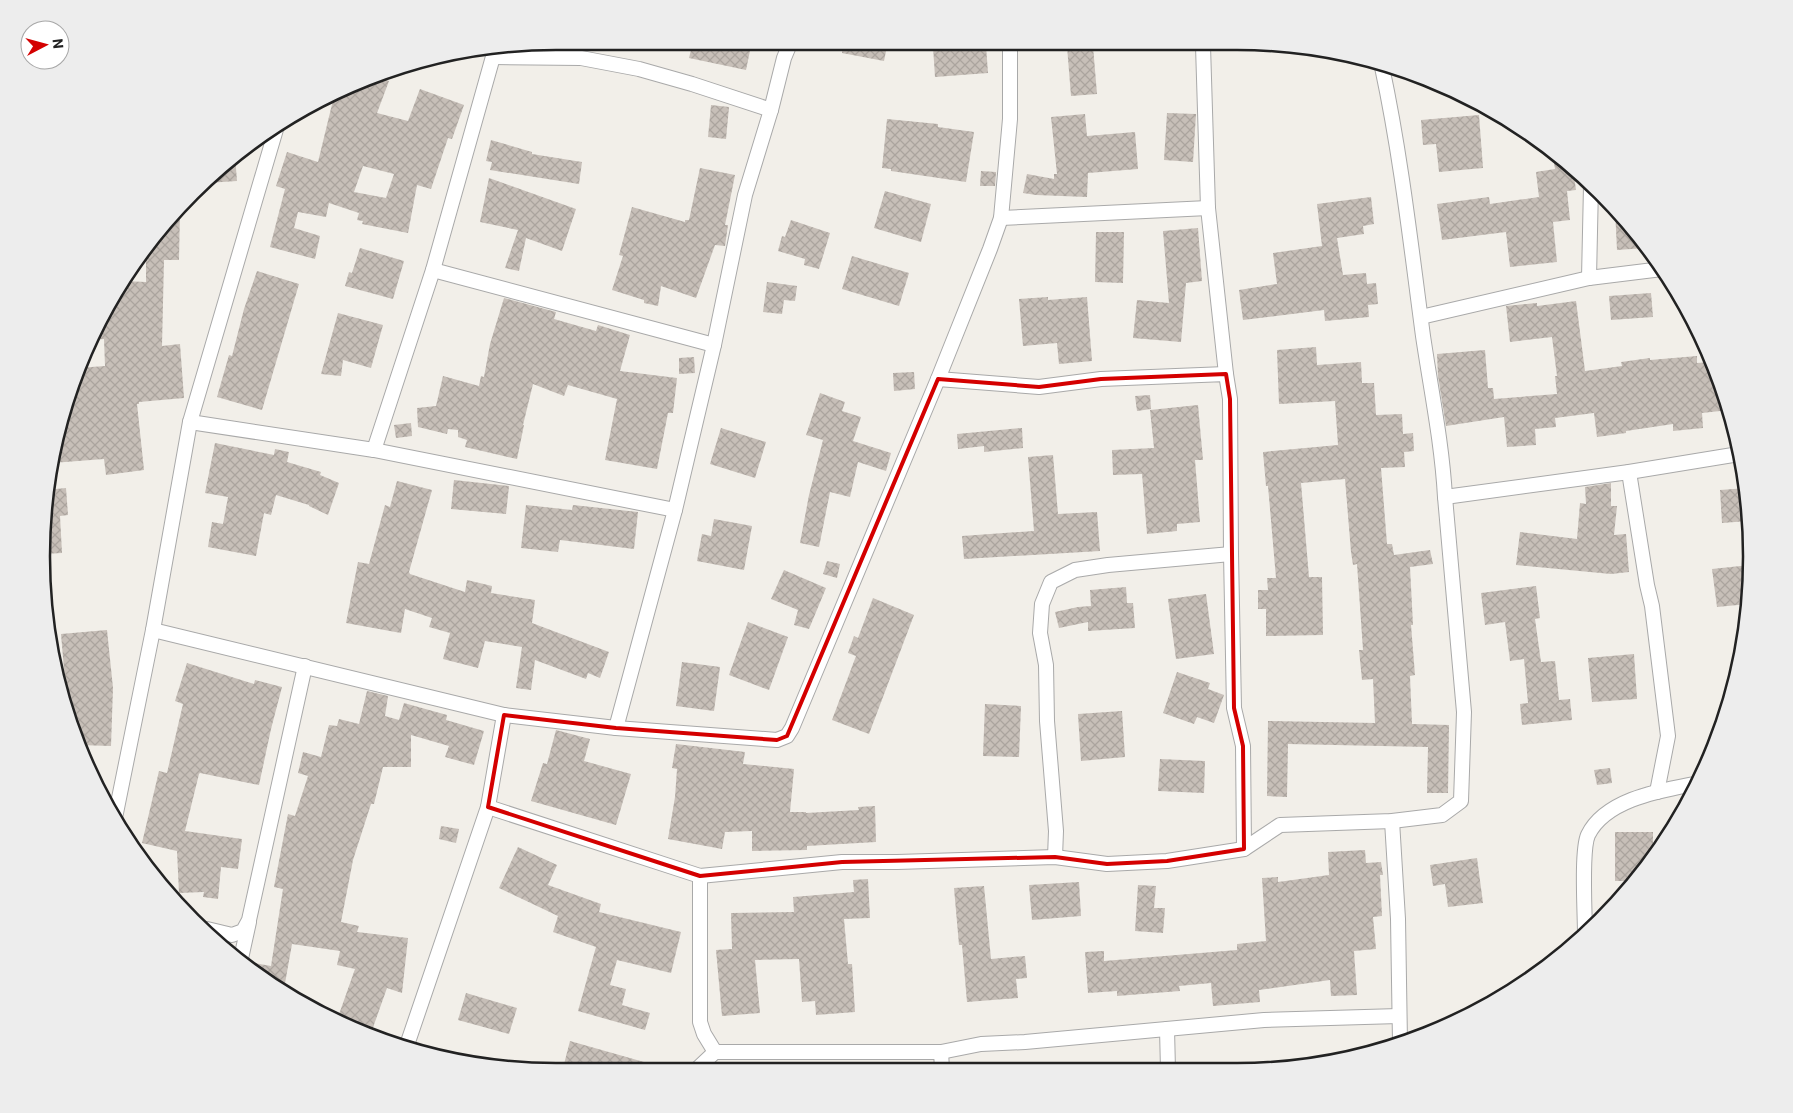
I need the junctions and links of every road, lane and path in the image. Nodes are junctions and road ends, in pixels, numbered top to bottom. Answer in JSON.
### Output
{"nodes":[{"id":1,"x":788,"y":50,"type":"edge"},
{"id":2,"x":1010,"y":50,"type":"edge"},
{"id":3,"x":1203,"y":50,"type":"edge"},
{"id":4,"x":504,"y":53,"type":"edge"},
{"id":5,"x":494,"y":54,"type":"edge"},
{"id":6,"x":1383,"y":72,"type":"edge"},
{"id":7,"x":771,"y":110,"type":"junction"},
{"id":8,"x":274,"y":136,"type":"edge"},
{"id":9,"x":1591,"y":194,"type":"edge"},
{"id":10,"x":1208,"y":208,"type":"junction"},
{"id":11,"x":1001,"y":218,"type":"junction"},
{"id":12,"x":433,"y":270,"type":"junction"},
{"id":13,"x":1654,"y":270,"type":"edge"},
{"id":14,"x":1589,"y":278,"type":"junction"},
{"id":15,"x":1421,"y":318,"type":"junction"},
{"id":16,"x":714,"y":345,"type":"junction"},
{"id":17,"x":1226,"y":374,"type":"junction"},
{"id":18,"x":938,"y":379,"type":"junction"},
{"id":19,"x":190,"y":422,"type":"junction"},
{"id":20,"x":374,"y":450,"type":"junction"},
{"id":21,"x":1732,"y":455,"type":"edge"},
{"id":22,"x":1629,"y":472,"type":"junction"},
{"id":23,"x":1445,"y":497,"type":"junction"},
{"id":24,"x":675,"y":510,"type":"junction"},
{"id":25,"x":1231,"y":554,"type":"junction"},
{"id":26,"x":154,"y":630,"type":"junction"},
{"id":27,"x":305,"y":666,"type":"junction"},
{"id":28,"x":504,"y":714,"type":"junction"},
{"id":29,"x":616,"y":728,"type":"junction"},
{"id":30,"x":1689,"y":785,"type":"edge"},
{"id":31,"x":1657,"y":792,"type":"junction"},
{"id":32,"x":488,"y":807,"type":"junction"},
{"id":33,"x":117,"y":808,"type":"edge"},
{"id":34,"x":1392,"y":821,"type":"junction"},
{"id":35,"x":1244,"y":848,"type":"junction"},
{"id":36,"x":1055,"y":857,"type":"junction"},
{"id":37,"x":700,"y":876,"type":"junction"},
{"id":38,"x":249,"y":920,"type":"junction"},
{"id":39,"x":1585,"y":924,"type":"edge"},
{"id":40,"x":216,"y":931,"type":"edge"},
{"id":41,"x":242,"y":953,"type":"edge"},
{"id":42,"x":1399,"y":1016,"type":"junction"},
{"id":43,"x":1167,"y":1029,"type":"junction"},
{"id":44,"x":1400,"y":1036,"type":"edge"},
{"id":45,"x":408,"y":1041,"type":"edge"},
{"id":46,"x":715,"y":1052,"type":"junction"},
{"id":47,"x":941,"y":1052,"type":"junction"},
{"id":48,"x":703,"y":1063,"type":"edge"},
{"id":49,"x":942,"y":1063,"type":"edge"},
{"id":50,"x":1168,"y":1063,"type":"edge"}],
"edges":[{"from":1,"to":7,"type":"street"},
{"from":2,"to":11,"type":"street"},
{"from":3,"to":10,"type":"street"},
{"from":4,"to":7,"type":"street"},
{"from":5,"to":12,"type":"street"},
{"from":6,"to":15,"type":"street"},
{"from":7,"to":16,"type":"street"},
{"from":8,"to":19,"type":"street"},
{"from":9,"to":14,"type":"street"},
{"from":10,"to":11,"type":"street"},
{"from":10,"to":17,"type":"street"},
{"from":11,"to":18,"type":"street"},
{"from":12,"to":16,"type":"street"},
{"from":12,"to":20,"type":"street"},
{"from":13,"to":14,"type":"street"},
{"from":14,"to":15,"type":"street"},
{"from":15,"to":23,"type":"street"},
{"from":16,"to":24,"type":"street"},
{"from":17,"to":18,"type":"street"},
{"from":17,"to":25,"type":"street"},
{"from":18,"to":29,"type":"street"},
{"from":19,"to":20,"type":"street"},
{"from":19,"to":26,"type":"street"},
{"from":20,"to":24,"type":"street"},
{"from":21,"to":22,"type":"street"},
{"from":22,"to":23,"type":"street"},
{"from":22,"to":31,"type":"street"},
{"from":23,"to":34,"type":"street"},
{"from":24,"to":29,"type":"street"},
{"from":25,"to":35,"type":"street"},
{"from":25,"to":36,"type":"street"},
{"from":26,"to":27,"type":"street"},
{"from":26,"to":33,"type":"street"},
{"from":27,"to":28,"type":"street"},
{"from":27,"to":38,"type":"street"},
{"from":28,"to":29,"type":"street"},
{"from":28,"to":32,"type":"street"},
{"from":30,"to":31,"type":"street"},
{"from":31,"to":39,"type":"street"},
{"from":32,"to":37,"type":"street"},
{"from":32,"to":45,"type":"street"},
{"from":34,"to":35,"type":"street"},
{"from":34,"to":42,"type":"street"},
{"from":35,"to":36,"type":"street"},
{"from":36,"to":37,"type":"street"},
{"from":37,"to":46,"type":"street"},
{"from":38,"to":40,"type":"street"},
{"from":38,"to":41,"type":"street"},
{"from":42,"to":43,"type":"street"},
{"from":42,"to":44,"type":"street"},
{"from":43,"to":47,"type":"street"},
{"from":43,"to":50,"type":"street"},
{"from":46,"to":47,"type":"street"},
{"from":46,"to":48,"type":"street"},
{"from":47,"to":49,"type":"street"}]}
